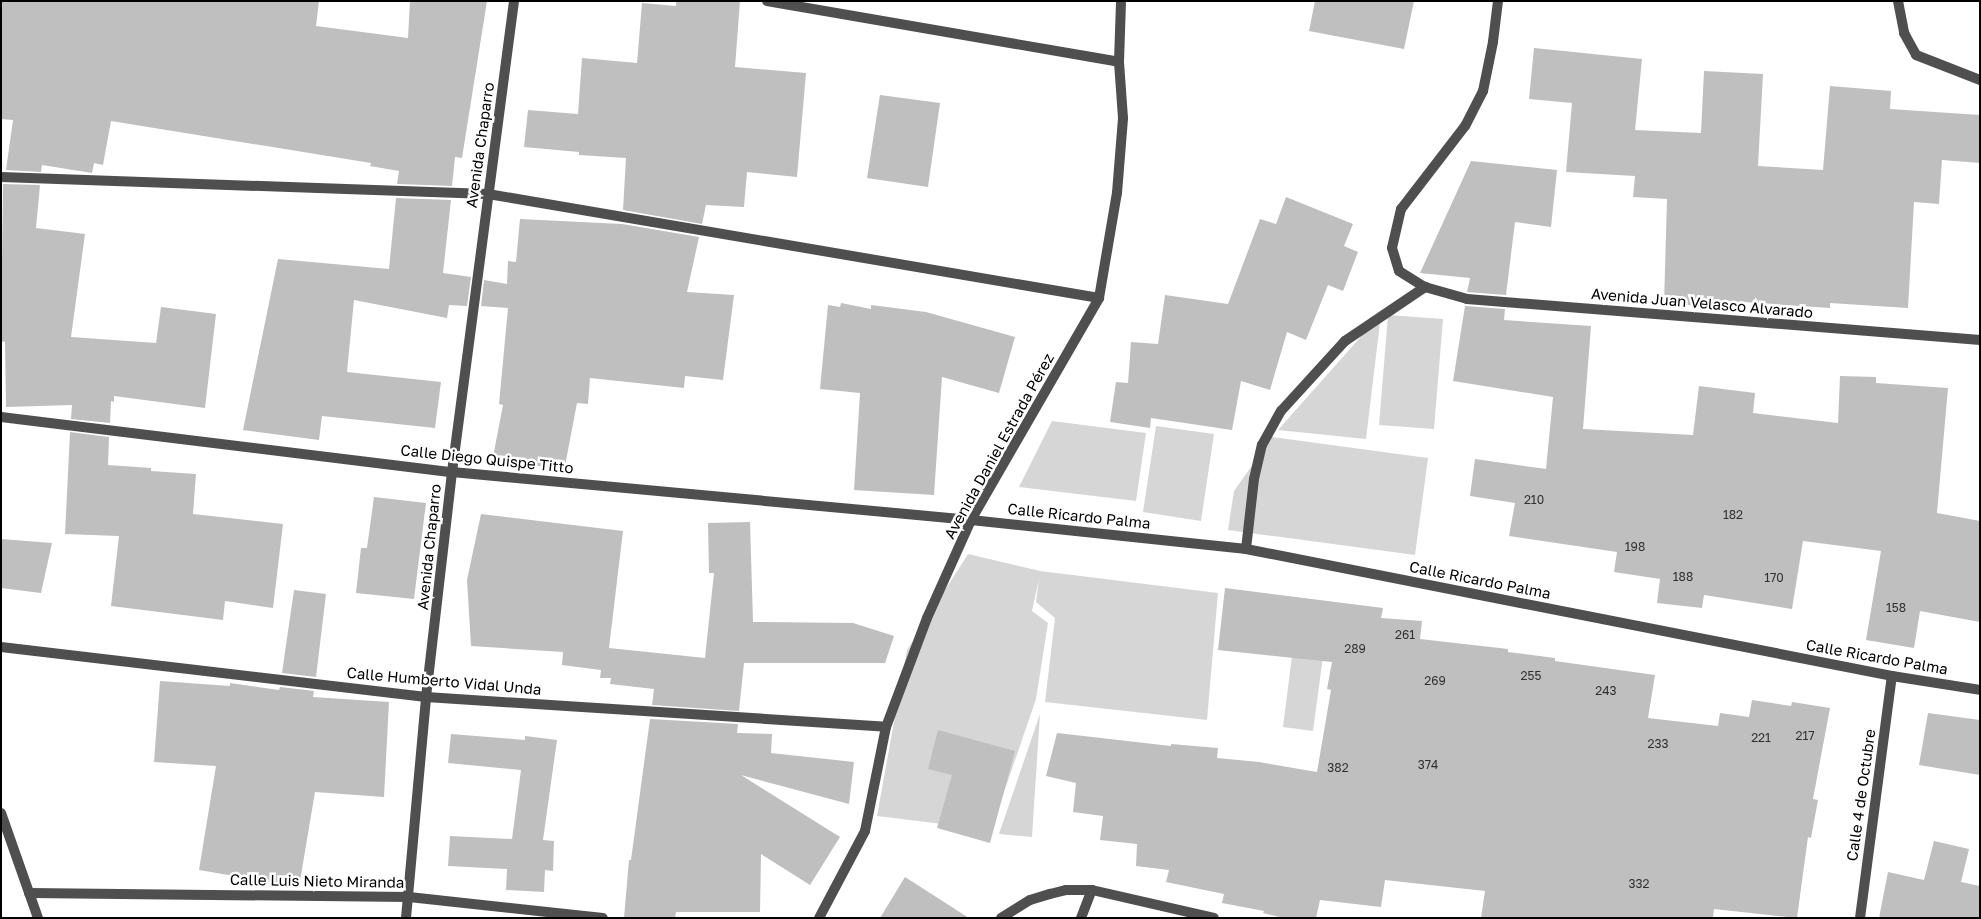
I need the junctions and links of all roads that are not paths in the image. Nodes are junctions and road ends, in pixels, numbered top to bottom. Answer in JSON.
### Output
{"nodes":[{"id":1,"x":514,"y":1,"type":"edge"},
{"id":2,"x":768,"y":1,"type":"edge"},
{"id":3,"x":1121,"y":1,"type":"edge"},
{"id":4,"x":1498,"y":1,"type":"edge"},
{"id":5,"x":1898,"y":1,"type":"edge"},
{"id":6,"x":1119,"y":62,"type":"junction"},
{"id":7,"x":1980,"y":80,"type":"edge"},
{"id":8,"x":1,"y":177,"type":"edge"},
{"id":9,"x":488,"y":194,"type":"junction"},
{"id":10,"x":1425,"y":286,"type":"junction"},
{"id":11,"x":1099,"y":298,"type":"junction"},
{"id":12,"x":1980,"y":340,"type":"edge"},
{"id":13,"x":1,"y":417,"type":"edge"},
{"id":14,"x":452,"y":472,"type":"junction"},
{"id":15,"x":972,"y":520,"type":"junction"},
{"id":16,"x":1246,"y":549,"type":"junction"},
{"id":17,"x":1,"y":647,"type":"edge"},
{"id":18,"x":1892,"y":676,"type":"junction"},
{"id":19,"x":1980,"y":690,"type":"edge"},
{"id":20,"x":426,"y":697,"type":"junction"},
{"id":21,"x":886,"y":726,"type":"junction"},
{"id":22,"x":1,"y":813,"type":"edge"},
{"id":23,"x":1092,"y":890,"type":"junction"},
{"id":24,"x":29,"y":893,"type":"junction"},
{"id":25,"x":409,"y":897,"type":"junction"},
{"id":26,"x":38,"y":918,"type":"edge"},
{"id":27,"x":406,"y":918,"type":"edge"},
{"id":28,"x":603,"y":918,"type":"edge"},
{"id":29,"x":819,"y":918,"type":"edge"},
{"id":30,"x":1001,"y":918,"type":"edge"},
{"id":31,"x":1081,"y":918,"type":"edge"},
{"id":32,"x":1214,"y":918,"type":"edge"},
{"id":33,"x":1860,"y":918,"type":"edge"}],
"edges":[{"from":1,"to":9,"type":"street","name":"Avenida Chaparro"},
{"from":2,"to":6,"type":"street"},
{"from":3,"to":6,"type":"street","name":"Avenida Daniel Estrada Pérez"},
{"from":4,"to":10,"type":"street","name":"Avenida Juan Velasco Alvarado"},
{"from":5,"to":7,"type":"street"},
{"from":6,"to":11,"type":"street","name":"Avenida Daniel Estrada Pérez"},
{"from":8,"to":9,"type":"street"},
{"from":9,"to":11,"type":"street"},
{"from":9,"to":14,"type":"street","name":"Avenida Chaparro"},
{"from":10,"to":12,"type":"street","name":"Avenida Juan Velasco Alvarado"},
{"from":10,"to":16,"type":"street"},
{"from":11,"to":15,"type":"street","name":"Avenida Daniel Estrada Pérez"},
{"from":13,"to":14,"type":"street","name":"Calle Diego Quispe Titto"},
{"from":14,"to":15,"type":"street","name":"Calle Diego Quispe Titto"},
{"from":14,"to":20,"type":"street","name":"Avenida Chaparro"},
{"from":15,"to":16,"type":"street","name":"Calle Ricardo Palma"},
{"from":15,"to":21,"type":"street","name":"Avenida Daniel Estrada Pérez"},
{"from":16,"to":18,"type":"street","name":"Calle Ricardo Palma"},
{"from":17,"to":20,"type":"street","name":"Calle Humberto Vidal Unda"},
{"from":18,"to":19,"type":"street","name":"Calle Ricardo Palma"},
{"from":18,"to":33,"type":"street","name":"Calle 4 de Octubre"},
{"from":20,"to":21,"type":"street","name":"Calle Humberto Vidal Unda"},
{"from":20,"to":25,"type":"street","name":"Avenida Chaparro"},
{"from":21,"to":29,"type":"street","name":"Avenida Daniel Estrada Pérez"},
{"from":22,"to":24,"type":"street"},
{"from":23,"to":30,"type":"street"},
{"from":23,"to":31,"type":"street"},
{"from":23,"to":32,"type":"street"},
{"from":24,"to":25,"type":"street","name":"Calle Luis Nieto Miranda"},
{"from":24,"to":26,"type":"street"},
{"from":25,"to":27,"type":"street","name":"Avenida Chaparro"},
{"from":25,"to":28,"type":"street","name":"Calle Luis Nieto Miranda"}]}
